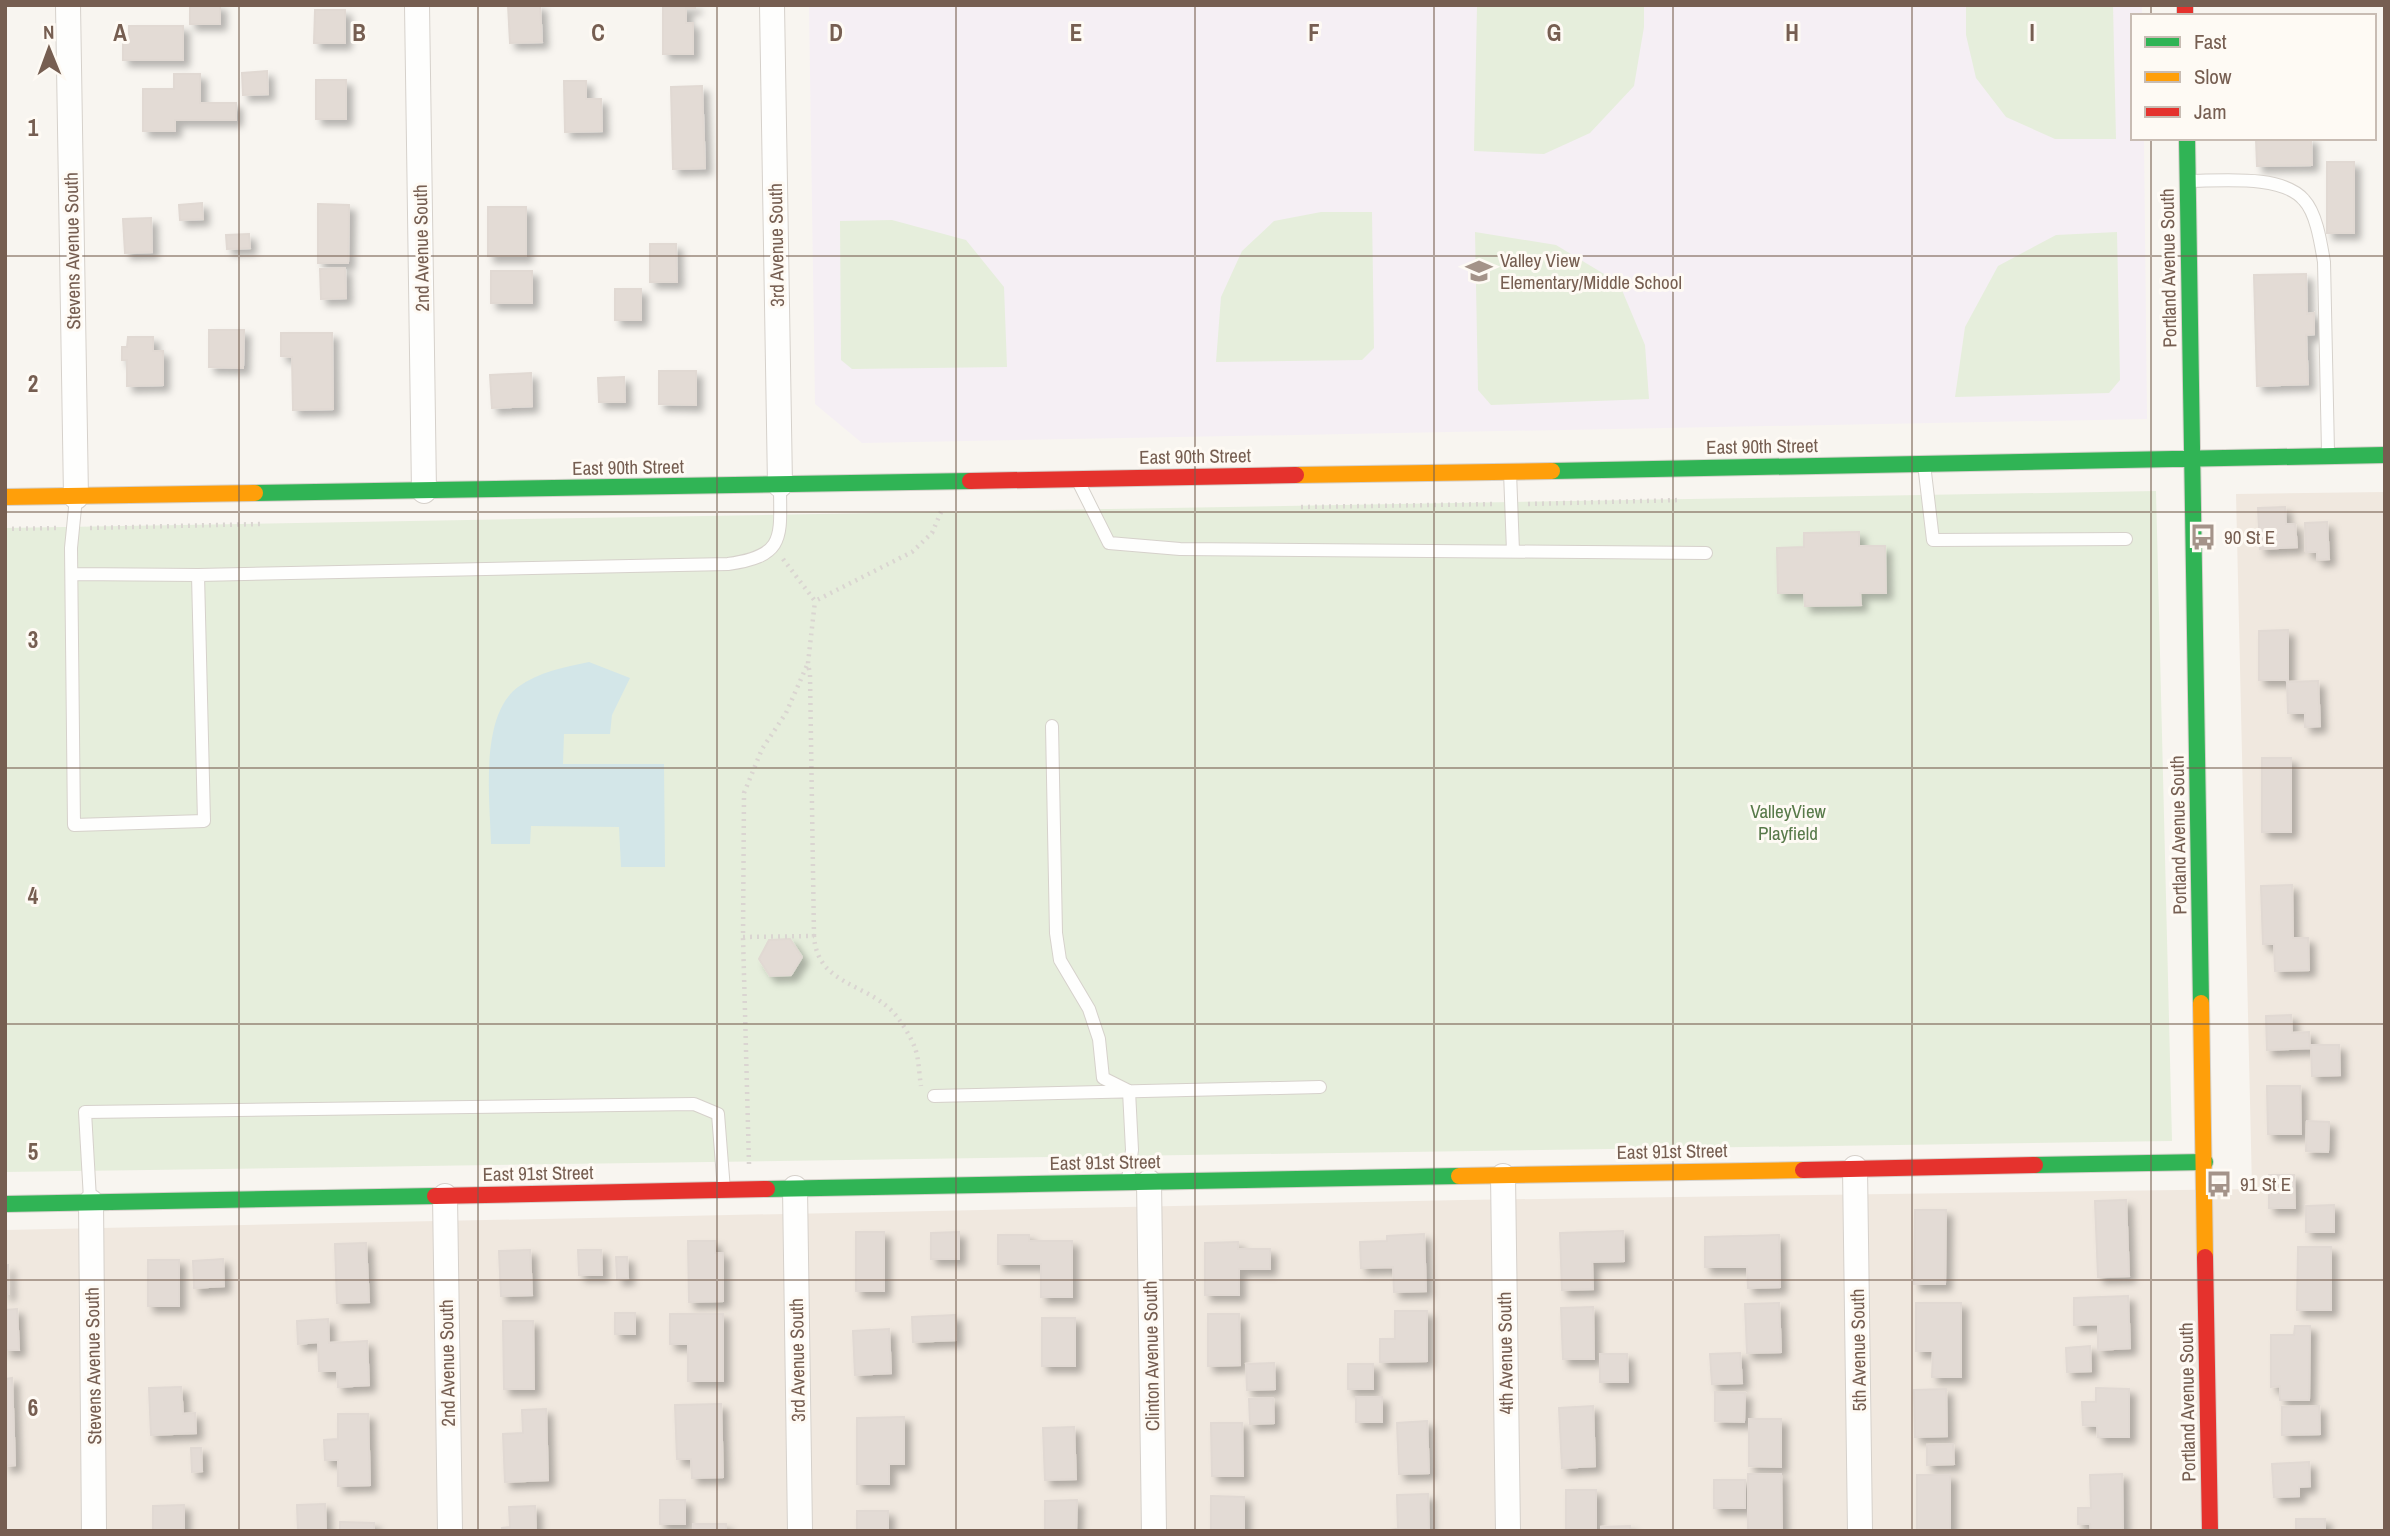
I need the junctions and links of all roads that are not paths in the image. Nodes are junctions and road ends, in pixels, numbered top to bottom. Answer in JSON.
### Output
{"nodes":[{"id":1,"x":68,"y":5,"type":"edge"},
{"id":2,"x":417,"y":5,"type":"edge"},
{"id":3,"x":772,"y":5,"type":"edge"},
{"id":4,"x":2187,"y":140,"type":"edge"},
{"id":5,"x":2188,"y":181,"type":"junction"},
{"id":6,"x":2385,"y":455,"type":"edge"},
{"id":7,"x":2328,"y":456,"type":"junction"},
{"id":8,"x":2193,"y":459,"type":"junction"},
{"id":9,"x":1923,"y":464,"type":"junction"},
{"id":10,"x":1510,"y":472,"type":"junction"},
{"id":11,"x":1078,"y":480,"type":"junction"},
{"id":12,"x":780,"y":485,"type":"junction"},
{"id":13,"x":424,"y":491,"type":"junction"},
{"id":14,"x":5,"y":497,"type":"edge"},
{"id":15,"x":76,"y":498,"type":"junction"},
{"id":16,"x":2126,"y":539,"type":"dead end"},
{"id":17,"x":1513,"y":551,"type":"junction"},
{"id":18,"x":1706,"y":553,"type":"dead end"},
{"id":19,"x":72,"y":574,"type":"junction"},
{"id":20,"x":198,"y":575,"type":"junction"},
{"id":21,"x":1052,"y":726,"type":"dead end"},
{"id":22,"x":1320,"y":1087,"type":"dead end"},
{"id":23,"x":1129,"y":1091,"type":"junction"},
{"id":24,"x":934,"y":1096,"type":"road end"},
{"id":25,"x":2205,"y":1162,"type":"junction"},
{"id":26,"x":1855,"y":1168,"type":"junction"},
{"id":27,"x":1503,"y":1176,"type":"junction"},
{"id":28,"x":1138,"y":1182,"type":"junction"},
{"id":29,"x":795,"y":1188,"type":"junction"},
{"id":30,"x":724,"y":1190,"type":"junction"},
{"id":31,"x":445,"y":1196,"type":"junction"},
{"id":32,"x":91,"y":1202,"type":"junction"},
{"id":33,"x":5,"y":1204,"type":"edge"},
{"id":34,"x":94,"y":1531,"type":"edge"},
{"id":35,"x":450,"y":1531,"type":"edge"},
{"id":36,"x":800,"y":1531,"type":"edge"},
{"id":37,"x":1154,"y":1531,"type":"edge"},
{"id":38,"x":1508,"y":1531,"type":"edge"},
{"id":39,"x":1860,"y":1531,"type":"edge"},
{"id":40,"x":2210,"y":1531,"type":"edge"}],
"edges":[{"from":1,"to":15,"type":"street","name":"Stevens Avenue South"},
{"from":2,"to":13,"type":"street","name":"2nd Avenue South"},
{"from":3,"to":12,"type":"street","name":"3rd Avenue South"},
{"from":4,"to":5,"type":"street","name":"Portland Avenue South"},
{"from":5,"to":7,"type":"lane"},
{"from":5,"to":8,"type":"street","name":"Portland Avenue South"},
{"from":6,"to":7,"type":"street","name":"East 90th Street"},
{"from":7,"to":8,"type":"street","name":"East 90th Street"},
{"from":8,"to":9,"type":"street","name":"East 90th Street"},
{"from":8,"to":25,"type":"street","name":"Portland Avenue South"},
{"from":9,"to":10,"type":"street","name":"East 90th Street"},
{"from":9,"to":16,"type":"lane"},
{"from":10,"to":11,"type":"street","name":"East 90th Street"},
{"from":10,"to":17,"type":"lane"},
{"from":11,"to":12,"type":"street","name":"East 90th Street"},
{"from":11,"to":17,"type":"lane"},
{"from":12,"to":13,"type":"street","name":"East 90th Street"},
{"from":12,"to":20,"type":"lane"},
{"from":13,"to":15,"type":"street","name":"East 90th Street"},
{"from":14,"to":15,"type":"street","name":"East 90th Street"},
{"from":15,"to":19,"type":"lane"},
{"from":17,"to":18,"type":"lane"},
{"from":19,"to":20,"type":"lane"},
{"from":19,"to":20,"type":"lane"},
{"from":21,"to":23,"type":"lane"},
{"from":22,"to":23,"type":"lane"},
{"from":23,"to":24,"type":"lane"},
{"from":23,"to":28,"type":"lane"},
{"from":25,"to":26,"type":"street","name":"East 91st Street"},
{"from":25,"to":40,"type":"street","name":"Portland Avenue South"},
{"from":26,"to":27,"type":"street","name":"East 91st Street"},
{"from":26,"to":39,"type":"street","name":"5th Avenue South"},
{"from":27,"to":28,"type":"street","name":"East 91st Street"},
{"from":27,"to":38,"type":"street","name":"4th Avenue South"},
{"from":28,"to":29,"type":"street","name":"East 91st Street"},
{"from":28,"to":37,"type":"street","name":"Clinton Avenue South"},
{"from":29,"to":30,"type":"street","name":"East 91st Street"},
{"from":29,"to":36,"type":"street","name":"3rd Avenue South"},
{"from":30,"to":31,"type":"street","name":"East 91st Street"},
{"from":30,"to":32,"type":"lane"},
{"from":31,"to":32,"type":"street","name":"East 91st Street"},
{"from":31,"to":35,"type":"street","name":"2nd Avenue South"},
{"from":32,"to":33,"type":"street","name":"East 91st Street"},
{"from":32,"to":34,"type":"street","name":"Stevens Avenue South"}]}
